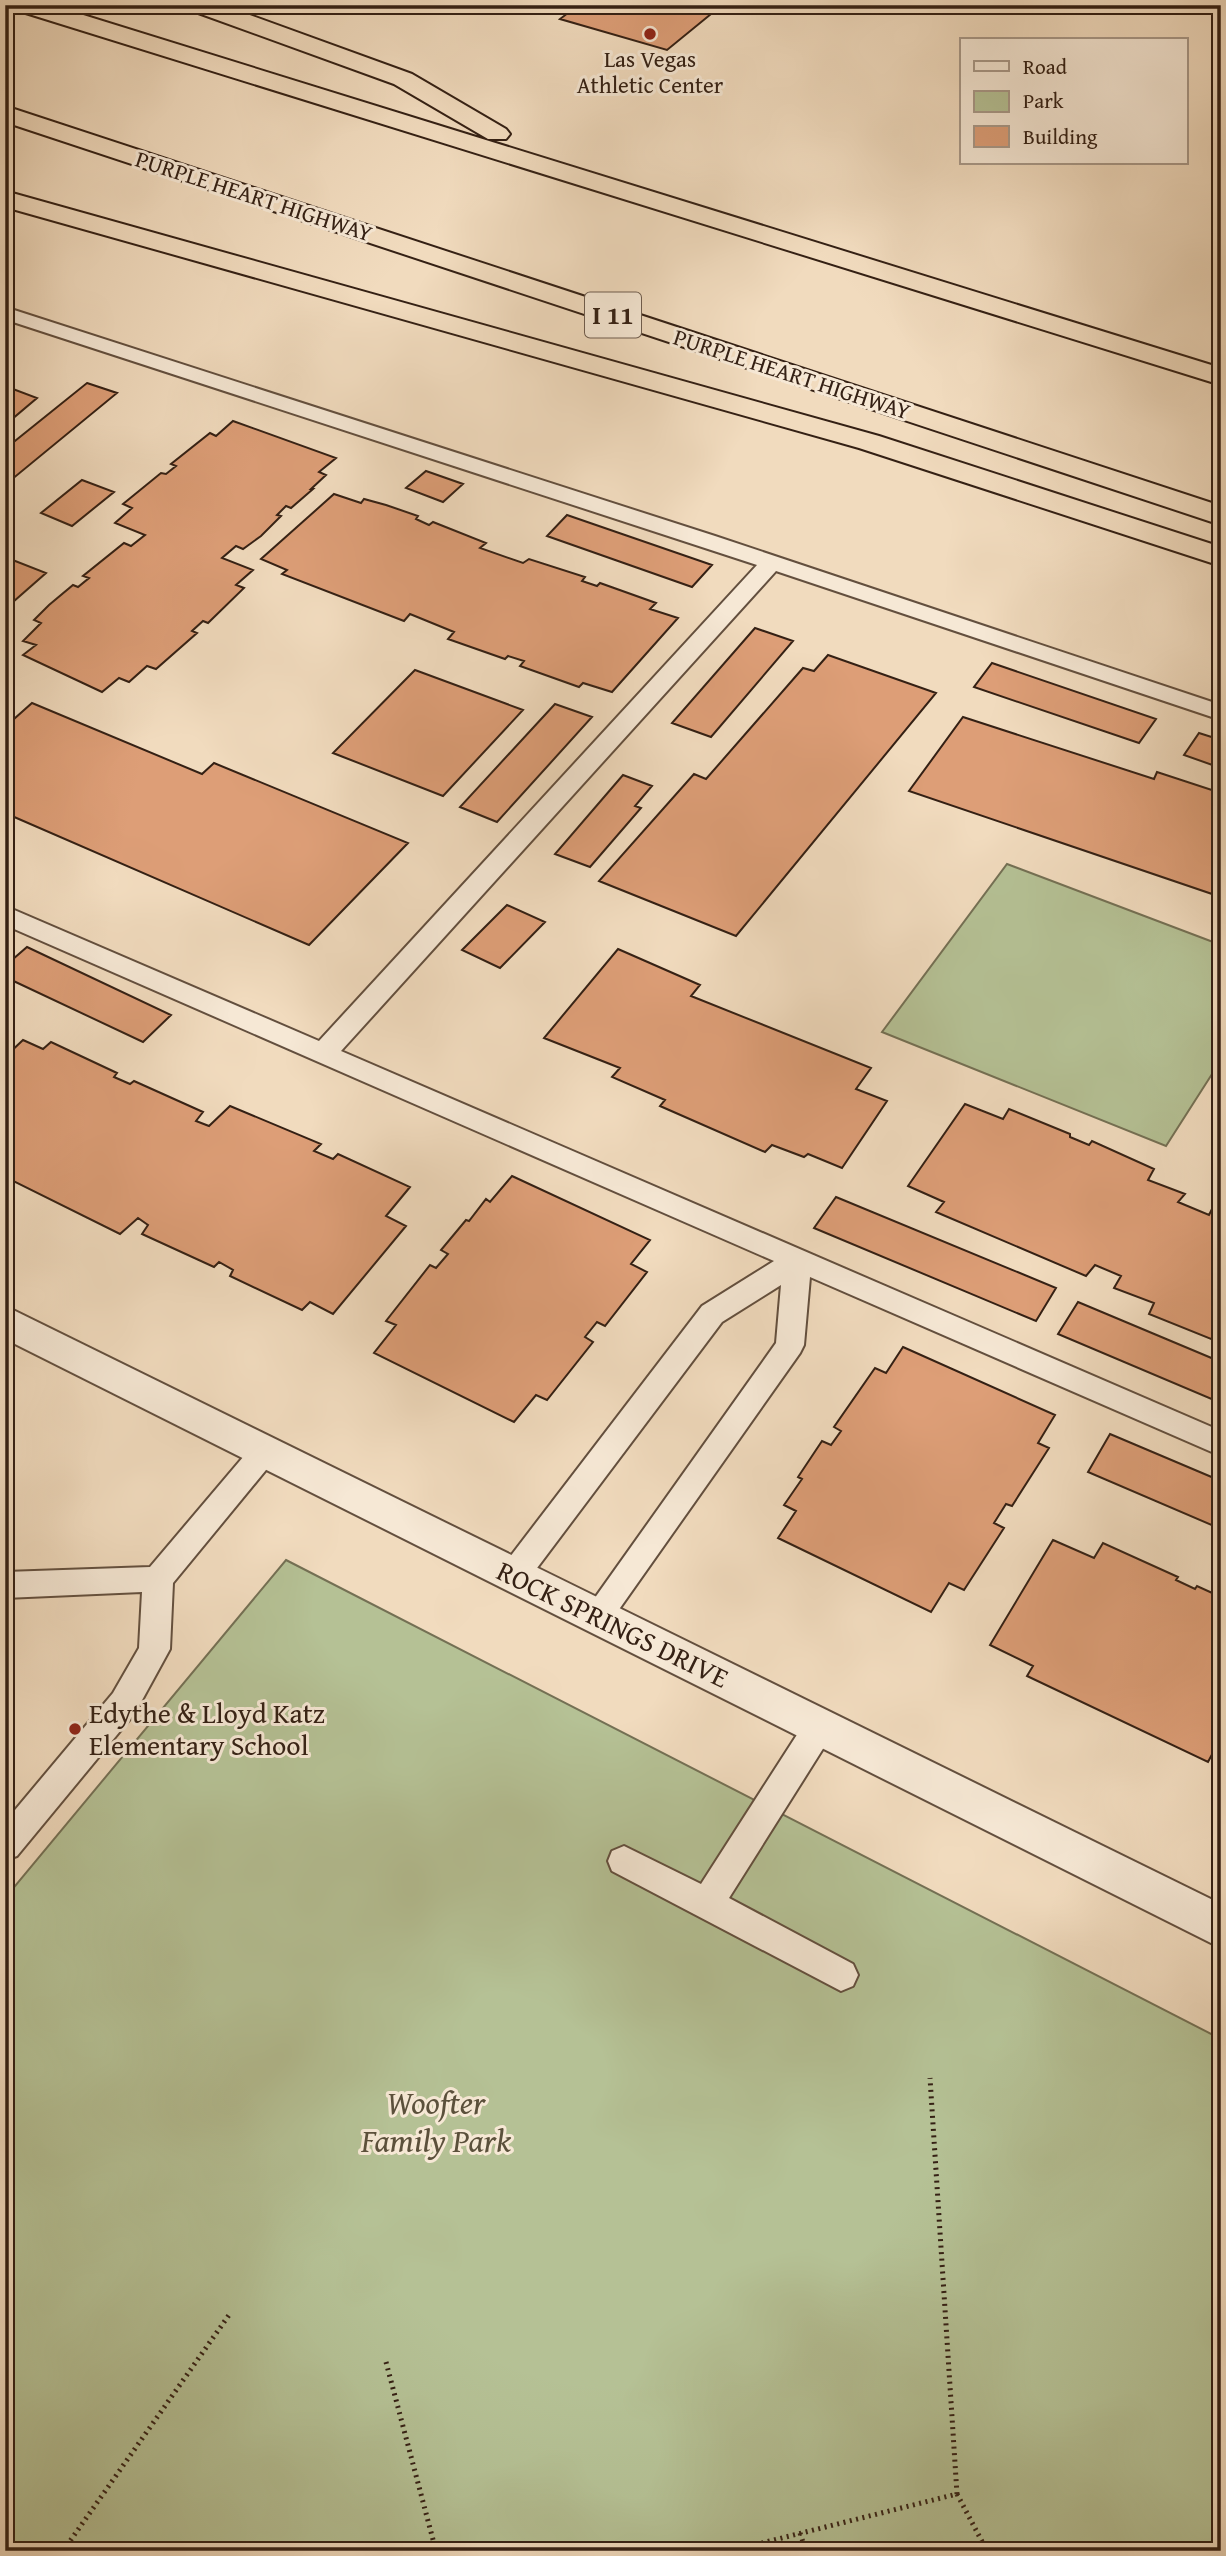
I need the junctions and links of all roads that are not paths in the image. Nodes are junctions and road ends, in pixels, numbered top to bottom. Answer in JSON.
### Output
{"nodes":[{"id":1,"x":25,"y":5,"type":"edge"},
{"id":2,"x":199,"y":5,"type":"edge"},
{"id":3,"x":5,"y":114,"type":"edge"},
{"id":4,"x":556,"y":168,"type":"junction"},
{"id":5,"x":5,"y":199,"type":"edge"},
{"id":6,"x":5,"y":317,"type":"edge"},
{"id":7,"x":1221,"y":377,"type":"edge"},
{"id":8,"x":1221,"y":516,"type":"edge"},
{"id":9,"x":1221,"y":557,"type":"edge"},
{"id":10,"x":771,"y":563,"type":"junction"},
{"id":11,"x":1221,"y":713,"type":"edge"},
{"id":12,"x":5,"y":915,"type":"edge"},
{"id":13,"x":323,"y":1054,"type":"junction"},
{"id":14,"x":797,"y":1261,"type":"junction"},
{"id":15,"x":5,"y":1321,"type":"edge"},
{"id":16,"x":1221,"y":1444,"type":"edge"},
{"id":17,"x":265,"y":1451,"type":"junction"},
{"id":18,"x":514,"y":1575,"type":"junction"},
{"id":19,"x":158,"y":1579,"type":"junction"},
{"id":20,"x":5,"y":1585,"type":"edge"},
{"id":21,"x":597,"y":1616,"type":"junction"},
{"id":22,"x":820,"y":1726,"type":"junction"},
{"id":23,"x":5,"y":1846,"type":"edge"},
{"id":24,"x":624,"y":1860,"type":"dead end"},
{"id":25,"x":707,"y":1903,"type":"junction"},
{"id":26,"x":1221,"y":1927,"type":"edge"},
{"id":27,"x":841,"y":1975,"type":"dead end"}],
"edges":[{"from":1,"to":4,"type":"highway"},
{"from":2,"to":4,"type":"highway"},
{"from":3,"to":8,"type":"highway","name":"PURPLE HEART HIGHWAY","number":"I 11"},
{"from":4,"to":7,"type":"highway"},
{"from":5,"to":9,"type":"highway"},
{"from":6,"to":10,"type":"lane"},
{"from":10,"to":11,"type":"lane"},
{"from":10,"to":13,"type":"lane"},
{"from":12,"to":13,"type":"lane"},
{"from":13,"to":14,"type":"lane"},
{"from":14,"to":16,"type":"lane"},
{"from":14,"to":18,"type":"lane"},
{"from":14,"to":21,"type":"lane"},
{"from":15,"to":17,"type":"street","name":"ROCK SPRINGS DRIVE"},
{"from":17,"to":18,"type":"street","name":"ROCK SPRINGS DRIVE"},
{"from":17,"to":19,"type":"lane"},
{"from":18,"to":21,"type":"street","name":"ROCK SPRINGS DRIVE"},
{"from":19,"to":20,"type":"lane"},
{"from":19,"to":23,"type":"lane"},
{"from":21,"to":22,"type":"street","name":"ROCK SPRINGS DRIVE"},
{"from":22,"to":25,"type":"lane"},
{"from":22,"to":26,"type":"street","name":"ROCK SPRINGS DRIVE"},
{"from":24,"to":25,"type":"lane"},
{"from":25,"to":27,"type":"lane"}]}
